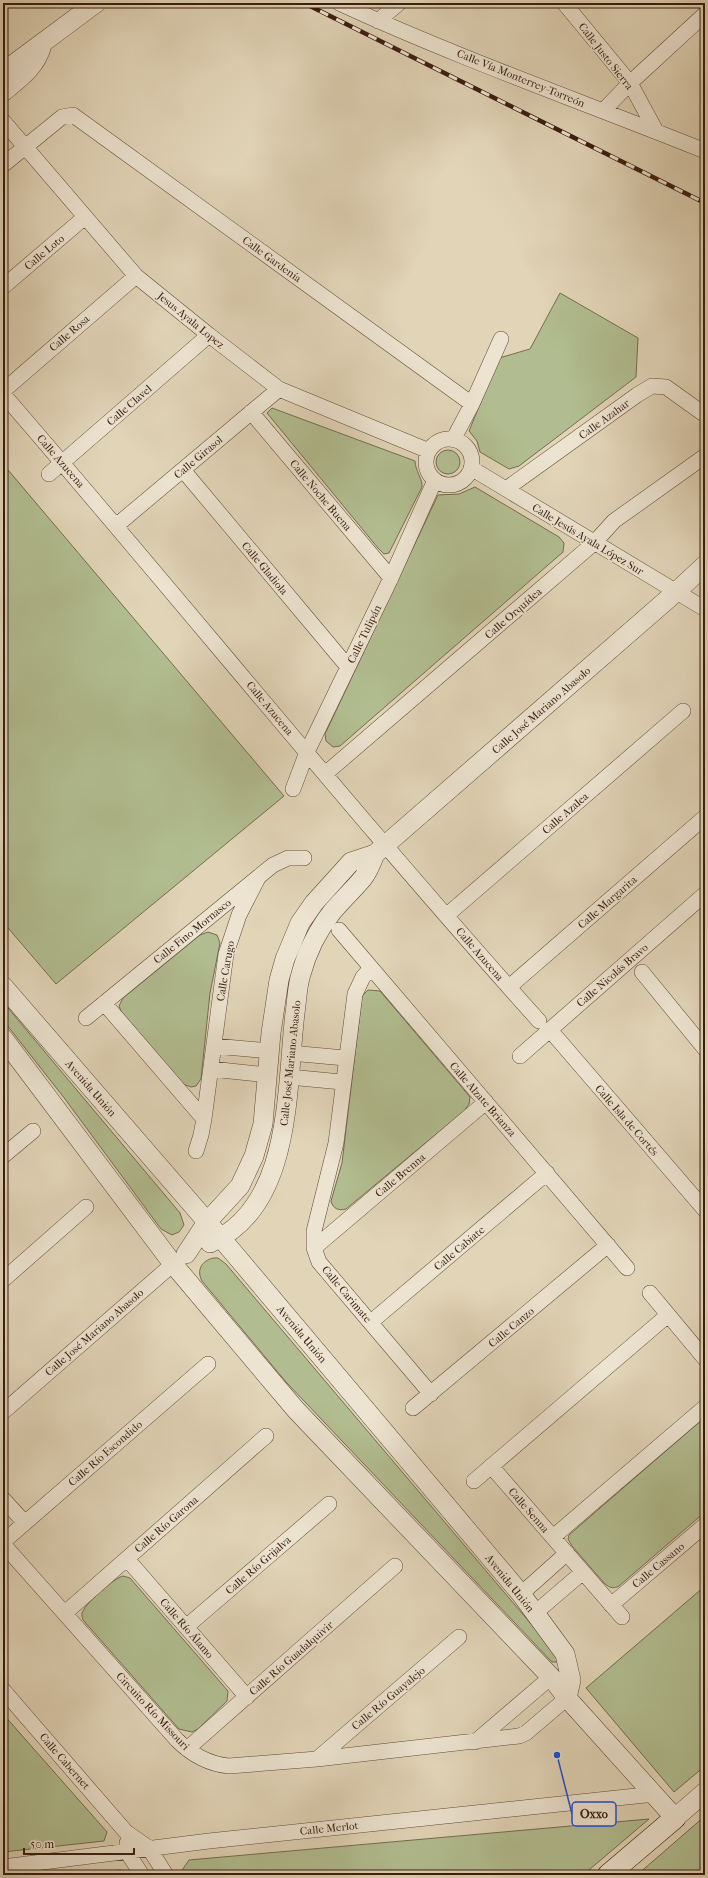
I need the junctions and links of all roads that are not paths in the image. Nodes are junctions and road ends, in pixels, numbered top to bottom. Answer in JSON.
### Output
{"nodes":[{"id":1,"x":96,"y":3,"type":"edge"},
{"id":2,"x":339,"y":3,"type":"edge"},
{"id":3,"x":399,"y":3,"type":"edge"},
{"id":4,"x":564,"y":3,"type":"edge"},
{"id":5,"x":705,"y":14,"type":"edge"},
{"id":6,"x":378,"y":21,"type":"junction"},
{"id":7,"x":42,"y":44,"type":"junction"},
{"id":8,"x":3,"y":72,"type":"edge"},
{"id":9,"x":630,"y":83,"type":"junction"},
{"id":10,"x":3,"y":92,"type":"edge"},
{"id":11,"x":603,"y":111,"type":"junction"},
{"id":12,"x":3,"y":121,"type":"edge"},
{"id":13,"x":656,"y":131,"type":"junction"},
{"id":14,"x":25,"y":147,"type":"junction"},
{"id":15,"x":705,"y":151,"type":"edge"},
{"id":16,"x":3,"y":165,"type":"edge"},
{"id":17,"x":85,"y":217,"type":"junction"},
{"id":18,"x":136,"y":276,"type":"junction"},
{"id":19,"x":3,"y":287,"type":"edge"},
{"id":20,"x":209,"y":336,"type":"junction"},
{"id":21,"x":501,"y":339,"type":"dead end"},
{"id":22,"x":279,"y":389,"type":"junction"},
{"id":23,"x":3,"y":391,"type":"edge"},
{"id":24,"x":3,"y":394,"type":"edge"},
{"id":25,"x":472,"y":404,"type":"junction"},
{"id":26,"x":251,"y":412,"type":"junction"},
{"id":27,"x":705,"y":415,"type":"edge"},
{"id":28,"x":453,"y":440,"type":"junction"},
{"id":29,"x":429,"y":451,"type":"junction"},
{"id":30,"x":705,"y":456,"type":"edge"},
{"id":31,"x":62,"y":462,"type":"junction"},
{"id":32,"x":471,"y":468,"type":"junction"},
{"id":33,"x":182,"y":470,"type":"junction"},
{"id":34,"x":49,"y":474,"type":"dead end"},
{"id":35,"x":435,"y":480,"type":"junction"},
{"id":36,"x":506,"y":489,"type":"junction"},
{"id":37,"x":117,"y":525,"type":"junction"},
{"id":38,"x":594,"y":543,"type":"junction"},
{"id":39,"x":705,"y":564,"type":"edge"},
{"id":40,"x":391,"y":578,"type":"junction"},
{"id":41,"x":676,"y":592,"type":"junction"},
{"id":42,"x":705,"y":609,"type":"edge"},
{"id":43,"x":348,"y":667,"type":"junction"},
{"id":44,"x":683,"y":711,"type":"dead end"},
{"id":45,"x":307,"y":752,"type":"junction"},
{"id":46,"x":325,"y":774,"type":"junction"},
{"id":47,"x":293,"y":789,"type":"dead end"},
{"id":48,"x":705,"y":818,"type":"edge"},
{"id":49,"x":380,"y":850,"type":"junction"},
{"id":50,"x":304,"y":858,"type":"dead end"},
{"id":51,"x":258,"y":878,"type":"junction"},
{"id":52,"x":705,"y":894,"type":"edge"},
{"id":53,"x":447,"y":916,"type":"junction"},
{"id":54,"x":339,"y":930,"type":"dead end"},
{"id":55,"x":371,"y":968,"type":"junction"},
{"id":56,"x":642,"y":972,"type":"dead end"},
{"id":57,"x":3,"y":986,"type":"edge"},
{"id":58,"x":508,"y":987,"type":"junction"},
{"id":59,"x":104,"y":1003,"type":"junction"},
{"id":60,"x":86,"y":1018,"type":"dead end"},
{"id":61,"x":544,"y":1026,"type":"junction"},
{"id":62,"x":3,"y":1038,"type":"edge"},
{"id":63,"x":703,"y":1041,"type":"edge"},
{"id":64,"x":214,"y":1046,"type":"junction"},
{"id":65,"x":270,"y":1051,"type":"junction"},
{"id":66,"x":290,"y":1053,"type":"junction"},
{"id":67,"x":520,"y":1056,"type":"dead end"},
{"id":68,"x":345,"y":1058,"type":"junction"},
{"id":69,"x":211,"y":1069,"type":"junction"},
{"id":70,"x":268,"y":1075,"type":"junction"},
{"id":71,"x":289,"y":1077,"type":"junction"},
{"id":72,"x":342,"y":1082,"type":"junction"},
{"id":73,"x":486,"y":1102,"type":"junction"},
{"id":74,"x":204,"y":1119,"type":"junction"},
{"id":75,"x":33,"y":1131,"type":"dead end"},
{"id":76,"x":196,"y":1151,"type":"dead end"},
{"id":77,"x":3,"y":1156,"type":"edge"},
{"id":78,"x":254,"y":1156,"type":"junction"},
{"id":79,"x":276,"y":1162,"type":"junction"},
{"id":80,"x":547,"y":1173,"type":"junction"},
{"id":81,"x":86,"y":1207,"type":"dead end"},
{"id":82,"x":705,"y":1210,"type":"edge"},
{"id":83,"x":207,"y":1222,"type":"junction"},
{"id":84,"x":221,"y":1238,"type":"junction"},
{"id":85,"x":608,"y":1245,"type":"junction"},
{"id":86,"x":314,"y":1248,"type":"junction"},
{"id":87,"x":180,"y":1259,"type":"junction"},
{"id":88,"x":627,"y":1268,"type":"dead end"},
{"id":89,"x":3,"y":1280,"type":"edge"},
{"id":90,"x":650,"y":1293,"type":"dead end"},
{"id":91,"x":668,"y":1315,"type":"junction"},
{"id":92,"x":371,"y":1322,"type":"junction"},
{"id":93,"x":705,"y":1359,"type":"edge"},
{"id":94,"x":208,"y":1364,"type":"dead end"},
{"id":95,"x":431,"y":1394,"type":"junction"},
{"id":96,"x":705,"y":1407,"type":"edge"},
{"id":97,"x":413,"y":1408,"type":"dead end"},
{"id":98,"x":3,"y":1412,"type":"edge"},
{"id":99,"x":266,"y":1436,"type":"dead end"},
{"id":100,"x":491,"y":1466,"type":"junction"},
{"id":101,"x":474,"y":1480,"type":"dead end"},
{"id":102,"x":3,"y":1499,"type":"edge"},
{"id":103,"x":329,"y":1504,"type":"dead end"},
{"id":104,"x":25,"y":1523,"type":"junction"},
{"id":105,"x":705,"y":1525,"type":"edge"},
{"id":106,"x":553,"y":1537,"type":"junction"},
{"id":107,"x":3,"y":1543,"type":"edge"},
{"id":108,"x":567,"y":1553,"type":"junction"},
{"id":109,"x":127,"y":1559,"type":"junction"},
{"id":110,"x":395,"y":1566,"type":"dead end"},
{"id":111,"x":583,"y":1572,"type":"junction"},
{"id":112,"x":521,"y":1594,"type":"junction"},
{"id":113,"x":611,"y":1605,"type":"junction"},
{"id":114,"x":535,"y":1613,"type":"junction"},
{"id":115,"x":65,"y":1614,"type":"junction"},
{"id":116,"x":622,"y":1617,"type":"dead end"},
{"id":117,"x":186,"y":1627,"type":"junction"},
{"id":118,"x":460,"y":1637,"type":"dead end"},
{"id":119,"x":551,"y":1677,"type":"junction"},
{"id":120,"x":3,"y":1690,"type":"edge"},
{"id":121,"x":247,"y":1697,"type":"junction"},
{"id":122,"x":567,"y":1698,"type":"junction"},
{"id":123,"x":475,"y":1742,"type":"junction"},
{"id":124,"x":187,"y":1750,"type":"junction"},
{"id":125,"x":317,"y":1759,"type":"junction"},
{"id":126,"x":705,"y":1792,"type":"edge"},
{"id":127,"x":655,"y":1794,"type":"junction"},
{"id":128,"x":675,"y":1818,"type":"junction"},
{"id":129,"x":126,"y":1832,"type":"junction"},
{"id":130,"x":150,"y":1848,"type":"junction"},
{"id":131,"x":127,"y":1852,"type":"junction"},
{"id":132,"x":3,"y":1867,"type":"edge"},
{"id":133,"x":142,"y":1875,"type":"edge"},
{"id":134,"x":166,"y":1875,"type":"edge"},
{"id":135,"x":608,"y":1875,"type":"edge"}],
"edges":[{"from":1,"to":7,"type":"street"},
{"from":2,"to":6,"type":"street","name":"Calle Vía Monterrey-Torreón"},
{"from":3,"to":6,"type":"street"},
{"from":4,"to":9,"type":"street","name":"Calle Justo Sierra"},
{"from":5,"to":9,"type":"street"},
{"from":6,"to":11,"type":"street","name":"Calle Vía Monterrey-Torreón"},
{"from":7,"to":8,"type":"street"},
{"from":7,"to":10,"type":"street"},
{"from":9,"to":11,"type":"street"},
{"from":9,"to":13,"type":"street","name":"Calle Justo Sierra"},
{"from":11,"to":13,"type":"street","name":"Calle Vía Monterrey-Torreón"},
{"from":12,"to":14,"type":"street","name":"Jesus Ayala Lopez"},
{"from":13,"to":15,"type":"street","name":"Calle Vía Monterrey-Torreón"},
{"from":14,"to":16,"type":"street"},
{"from":14,"to":17,"type":"street","name":"Jesus Ayala Lopez"},
{"from":14,"to":25,"type":"street","name":"Calle Gardenía"},
{"from":17,"to":18,"type":"street","name":"Jesus Ayala Lopez"},
{"from":17,"to":19,"type":"street","name":"Calle Loto"},
{"from":18,"to":20,"type":"street","name":"Jesus Ayala Lopez"},
{"from":18,"to":23,"type":"street","name":"Calle Rosa"},
{"from":20,"to":22,"type":"street","name":"Jesus Ayala Lopez"},
{"from":20,"to":31,"type":"street","name":"Calle Clavel"},
{"from":21,"to":25,"type":"street"},
{"from":22,"to":26,"type":"street","name":"Calle Girasol"},
{"from":22,"to":29,"type":"street","name":"Jesus Ayala Lopez"},
{"from":24,"to":31,"type":"street","name":"Calle Azucena"},
{"from":25,"to":28,"type":"street"},
{"from":26,"to":33,"type":"street","name":"Calle Girasol"},
{"from":26,"to":40,"type":"street","name":"Calle Noche Buena"},
{"from":27,"to":36,"type":"street","name":"Calle Azahar"},
{"from":28,"to":29,"type":"street"},
{"from":28,"to":32,"type":"street"},
{"from":29,"to":35,"type":"street"},
{"from":30,"to":38,"type":"street","name":"Calle Orquídea"},
{"from":31,"to":34,"type":"street","name":"Calle Clavel"},
{"from":31,"to":37,"type":"street","name":"Calle Azucena"},
{"from":32,"to":35,"type":"street"},
{"from":32,"to":36,"type":"street","name":"Calle Jesús Ayala López Sur"},
{"from":33,"to":37,"type":"street","name":"Calle Girasol"},
{"from":33,"to":43,"type":"street","name":"Calle Gladiola"},
{"from":35,"to":40,"type":"street","name":"Calle Tulipán"},
{"from":36,"to":38,"type":"street","name":"Calle Jesús Ayala López Sur"},
{"from":37,"to":45,"type":"street","name":"Calle Azucena"},
{"from":38,"to":41,"type":"street","name":"Calle Jesús Ayala López Sur"},
{"from":38,"to":46,"type":"street","name":"Calle Orquídea"},
{"from":39,"to":41,"type":"street","name":"Calle José Mariano Abasolo"},
{"from":40,"to":43,"type":"street","name":"Calle Tulipán"},
{"from":41,"to":42,"type":"street","name":"Calle Jesús Ayala López Sur"},
{"from":41,"to":49,"type":"street","name":"Calle José Mariano Abasolo"},
{"from":43,"to":45,"type":"street","name":"Calle Tulipán"},
{"from":44,"to":53,"type":"street","name":"Calle Azalea"},
{"from":45,"to":46,"type":"street","name":"Calle Azucena"},
{"from":45,"to":47,"type":"street","name":"Calle Tulipán"},
{"from":46,"to":49,"type":"street","name":"Calle Azucena"},
{"from":48,"to":58,"type":"street","name":"Calle Margarita"},
{"from":49,"to":53,"type":"street","name":"Calle Azucena"},
{"from":49,"to":65,"type":"street","name":"Calle José Mariano Abasolo"},
{"from":49,"to":66,"type":"street","name":"Calle José Mariano Abasolo"},
{"from":50,"to":51,"type":"street","name":"Calle Fino Mornasco"},
{"from":51,"to":59,"type":"street","name":"Calle Fino Mornasco"},
{"from":51,"to":64,"type":"street","name":"Calle Carugo"},
{"from":52,"to":61,"type":"street","name":"Calle Nicolás Bravo"},
{"from":53,"to":58,"type":"street","name":"Calle Azucena"},
{"from":54,"to":55,"type":"street","name":"Calle Alzate Brianza"},
{"from":55,"to":68,"type":"street","name":"Calle Carimate"},
{"from":55,"to":73,"type":"street","name":"Calle Alzate Brianza"},
{"from":56,"to":63,"type":"street"},
{"from":57,"to":83,"type":"street","name":"Avenida Unión"},
{"from":58,"to":61,"type":"street","name":"Calle Azucena"},
{"from":59,"to":60,"type":"street","name":"Calle Fino Mornasco"},
{"from":59,"to":74,"type":"street"},
{"from":61,"to":67,"type":"street","name":"Calle Nicolás Bravo"},
{"from":61,"to":82,"type":"street","name":"Calle Isla de Cortés"},
{"from":62,"to":87,"type":"street"},
{"from":64,"to":65,"type":"street"},
{"from":64,"to":69,"type":"street","name":"Calle Carugo"},
{"from":65,"to":66,"type":"street"},
{"from":65,"to":70,"type":"street","name":"Calle José Mariano Abasolo"},
{"from":66,"to":68,"type":"street"},
{"from":66,"to":71,"type":"street","name":"Calle José Mariano Abasolo"},
{"from":68,"to":72,"type":"street","name":"Calle Carimate"},
{"from":69,"to":70,"type":"street"},
{"from":69,"to":74,"type":"street","name":"Calle Carugo"},
{"from":70,"to":71,"type":"street"},
{"from":70,"to":78,"type":"street","name":"Calle José Mariano Abasolo"},
{"from":71,"to":72,"type":"street"},
{"from":71,"to":79,"type":"street","name":"Calle José Mariano Abasolo"},
{"from":72,"to":86,"type":"street","name":"Calle Carimate"},
{"from":73,"to":80,"type":"street","name":"Calle Alzate Brianza"},
{"from":73,"to":86,"type":"street","name":"Calle Brenna"},
{"from":74,"to":76,"type":"street","name":"Calle Carugo"},
{"from":75,"to":77,"type":"street"},
{"from":78,"to":79,"type":"street"},
{"from":78,"to":83,"type":"street","name":"Calle José Mariano Abasolo"},
{"from":79,"to":84,"type":"street","name":"Calle José Mariano Abasolo"},
{"from":80,"to":85,"type":"street","name":"Calle Alzate Brianza"},
{"from":80,"to":92,"type":"street","name":"Calle Cabiate"},
{"from":81,"to":89,"type":"street"},
{"from":83,"to":84,"type":"street","name":"Avenida Unión"},
{"from":83,"to":87,"type":"street","name":"Calle José Mariano Abasolo"},
{"from":84,"to":87,"type":"street","name":"Calle José Mariano Abasolo"},
{"from":84,"to":112,"type":"street","name":"Avenida Unión"},
{"from":85,"to":88,"type":"street","name":"Calle Alzate Brianza"},
{"from":85,"to":95,"type":"street","name":"Calle Canzo"},
{"from":86,"to":92,"type":"street","name":"Calle Carimate"},
{"from":87,"to":98,"type":"street","name":"Calle José Mariano Abasolo"},
{"from":87,"to":119,"type":"street"},
{"from":90,"to":91,"type":"street"},
{"from":91,"to":93,"type":"street"},
{"from":91,"to":100,"type":"street"},
{"from":92,"to":95,"type":"street","name":"Calle Carimate"},
{"from":94,"to":104,"type":"street","name":"Calle Río Escondido"},
{"from":95,"to":97,"type":"street","name":"Calle Canzo"},
{"from":96,"to":106,"type":"street"},
{"from":99,"to":109,"type":"street","name":"Calle Río Garona"},
{"from":100,"to":101,"type":"street"},
{"from":100,"to":106,"type":"street","name":"Calle Senna"},
{"from":102,"to":104,"type":"street"},
{"from":103,"to":117,"type":"street","name":"Calle Río Grijalva"},
{"from":104,"to":107,"type":"street","name":"Calle Río Escondido"},
{"from":105,"to":113,"type":"street","name":"Calle Cassano"},
{"from":106,"to":108,"type":"street","name":"Calle Senna"},
{"from":107,"to":115,"type":"street","name":"Circuito Río Missouri"},
{"from":108,"to":111,"type":"street","name":"Calle Senna"},
{"from":108,"to":112,"type":"street"},
{"from":109,"to":115,"type":"street","name":"Calle Río Garona"},
{"from":109,"to":117,"type":"street","name":"Calle Río Álamo"},
{"from":110,"to":121,"type":"street","name":"Calle Río Guadalquivir"},
{"from":111,"to":113,"type":"street","name":"Calle Senna"},
{"from":111,"to":114,"type":"street"},
{"from":112,"to":114,"type":"street","name":"Avenida Unión"},
{"from":113,"to":116,"type":"street","name":"Calle Senna"},
{"from":114,"to":122,"type":"street","name":"Avenida Unión"},
{"from":115,"to":124,"type":"street","name":"Circuito Río Missouri"},
{"from":117,"to":121,"type":"street","name":"Calle Río Álamo"},
{"from":118,"to":125,"type":"street","name":"Calle Río Guayalejo"},
{"from":119,"to":122,"type":"street"},
{"from":119,"to":123,"type":"street"},
{"from":120,"to":129,"type":"street","name":"Calle Cabernet"},
{"from":121,"to":124,"type":"street","name":"Calle Río Guadalquivir"},
{"from":122,"to":123,"type":"street","name":"Circuito Río Missouri"},
{"from":122,"to":127,"type":"street"},
{"from":123,"to":125,"type":"street","name":"Circuito Río Missouri"},
{"from":124,"to":125,"type":"street","name":"Circuito Río Missouri"},
{"from":126,"to":128,"type":"street"},
{"from":127,"to":128,"type":"street"},
{"from":127,"to":130,"type":"street","name":"Calle Merlot"},
{"from":128,"to":135,"type":"main road"},
{"from":129,"to":130,"type":"street","name":"Calle Cabernet"},
{"from":129,"to":131,"type":"street"},
{"from":130,"to":131,"type":"street","name":"Calle Merlot"},
{"from":130,"to":134,"type":"street","name":"Calle Cabernet"},
{"from":131,"to":132,"type":"street","name":"Calle Merlot"},
{"from":131,"to":133,"type":"street"}]}
